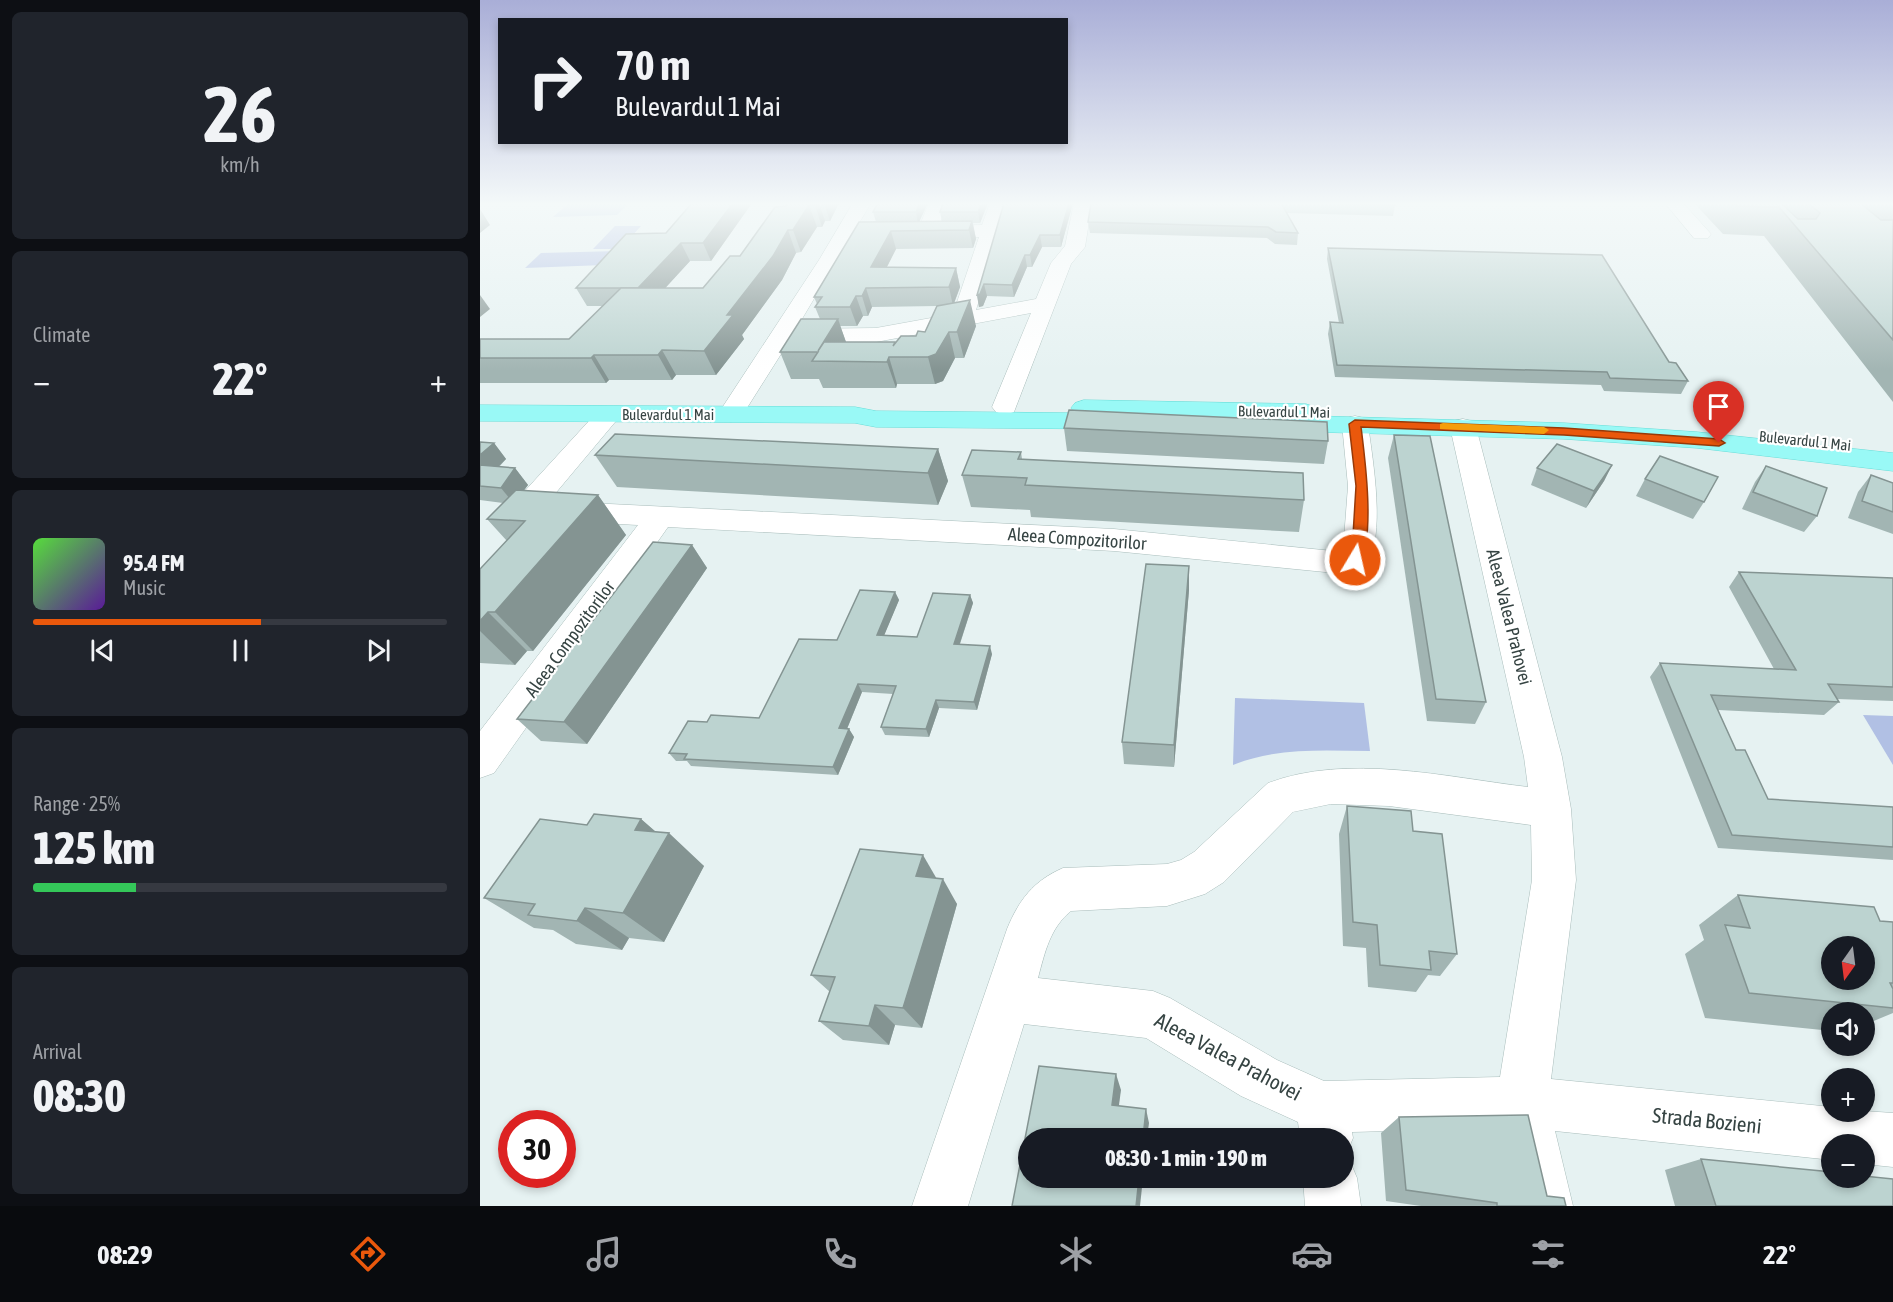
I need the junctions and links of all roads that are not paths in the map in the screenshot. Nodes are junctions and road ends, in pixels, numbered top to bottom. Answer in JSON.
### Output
{"nodes":[{"id":1,"x":835,"y":259,"type":"edge"},
{"id":2,"x":982,"y":259,"type":"edge"},
{"id":3,"x":1063,"y":259,"type":"edge"},
{"id":4,"x":1043,"y":304,"type":"junction"},
{"id":5,"x":962,"y":319,"type":"junction"},
{"id":6,"x":782,"y":336,"type":"junction"},
{"id":7,"x":1005,"y":407,"type":"junction"},
{"id":8,"x":480,"y":414,"type":"edge"},
{"id":9,"x":731,"y":414,"type":"junction"},
{"id":10,"x":608,"y":415,"type":"junction"},
{"id":11,"x":855,"y":415,"type":"junction"},
{"id":12,"x":1355,"y":424,"type":"junction"},
{"id":13,"x":1463,"y":427,"type":"junction"},
{"id":14,"x":1893,"y":449,"type":"edge"},
{"id":15,"x":1893,"y":462,"type":"edge"},
{"id":16,"x":659,"y":518,"type":"junction"},
{"id":17,"x":480,"y":760,"type":"edge"},
{"id":18,"x":1551,"y":809,"type":"junction"},
{"id":19,"x":1006,"y":998,"type":"junction"},
{"id":20,"x":1522,"y":1102,"type":"junction"},
{"id":21,"x":1325,"y":1123,"type":"edge"},
{"id":22,"x":1893,"y":1140,"type":"edge"},
{"id":23,"x":1331,"y":1188,"type":"edge"},
{"id":24,"x":940,"y":1206,"type":"edge"},
{"id":25,"x":1333,"y":1206,"type":"edge"},
{"id":26,"x":1545,"y":1206,"type":"edge"}],
"edges":[{"from":1,"to":6,"type":"street"},
{"from":2,"to":5,"type":"street"},
{"from":3,"to":4,"type":"street"},
{"from":4,"to":5,"type":"street"},
{"from":4,"to":7,"type":"street"},
{"from":5,"to":6,"type":"street"},
{"from":6,"to":9,"type":"street"},
{"from":7,"to":11,"type":"main road","name":"Bulevardul 1 Mai"},
{"from":7,"to":14,"type":"main road","name":"Bulevardul 1 Mai"},
{"from":8,"to":10,"type":"main road","name":"Bulevardul 1 Mai"},
{"from":9,"to":10,"type":"main road","name":"Bulevardul 1 Mai"},
{"from":9,"to":11,"type":"main road","name":"Bulevardul 1 Mai"},
{"from":10,"to":16,"type":"street","name":"Aleea Compozitorilor"},
{"from":11,"to":12,"type":"main road","name":"Bulevardul 1 Mai"},
{"from":12,"to":13,"type":"main road","name":"Bulevardul 1 Mai"},
{"from":12,"to":16,"type":"street","name":"Aleea Compozitorilor"},
{"from":13,"to":15,"type":"main road","name":"Bulevardul 1 Mai"},
{"from":13,"to":18,"type":"street","name":"Aleea Valea Prahovei"},
{"from":16,"to":17,"type":"street","name":"Aleea Compozitorilor"},
{"from":18,"to":19,"type":"street"},
{"from":18,"to":20,"type":"street","name":"Aleea Valea Prahovei"},
{"from":19,"to":21,"type":"street","name":"Aleea Valea Prahovei"},
{"from":19,"to":24,"type":"street"},
{"from":20,"to":21,"type":"street","name":"Aleea Valea Prahovei"},
{"from":20,"to":22,"type":"street","name":"Strada Bozieni"},
{"from":20,"to":26,"type":"street","name":"Aleea Valea Prahovei"},
{"from":23,"to":25,"type":"street"}]}
